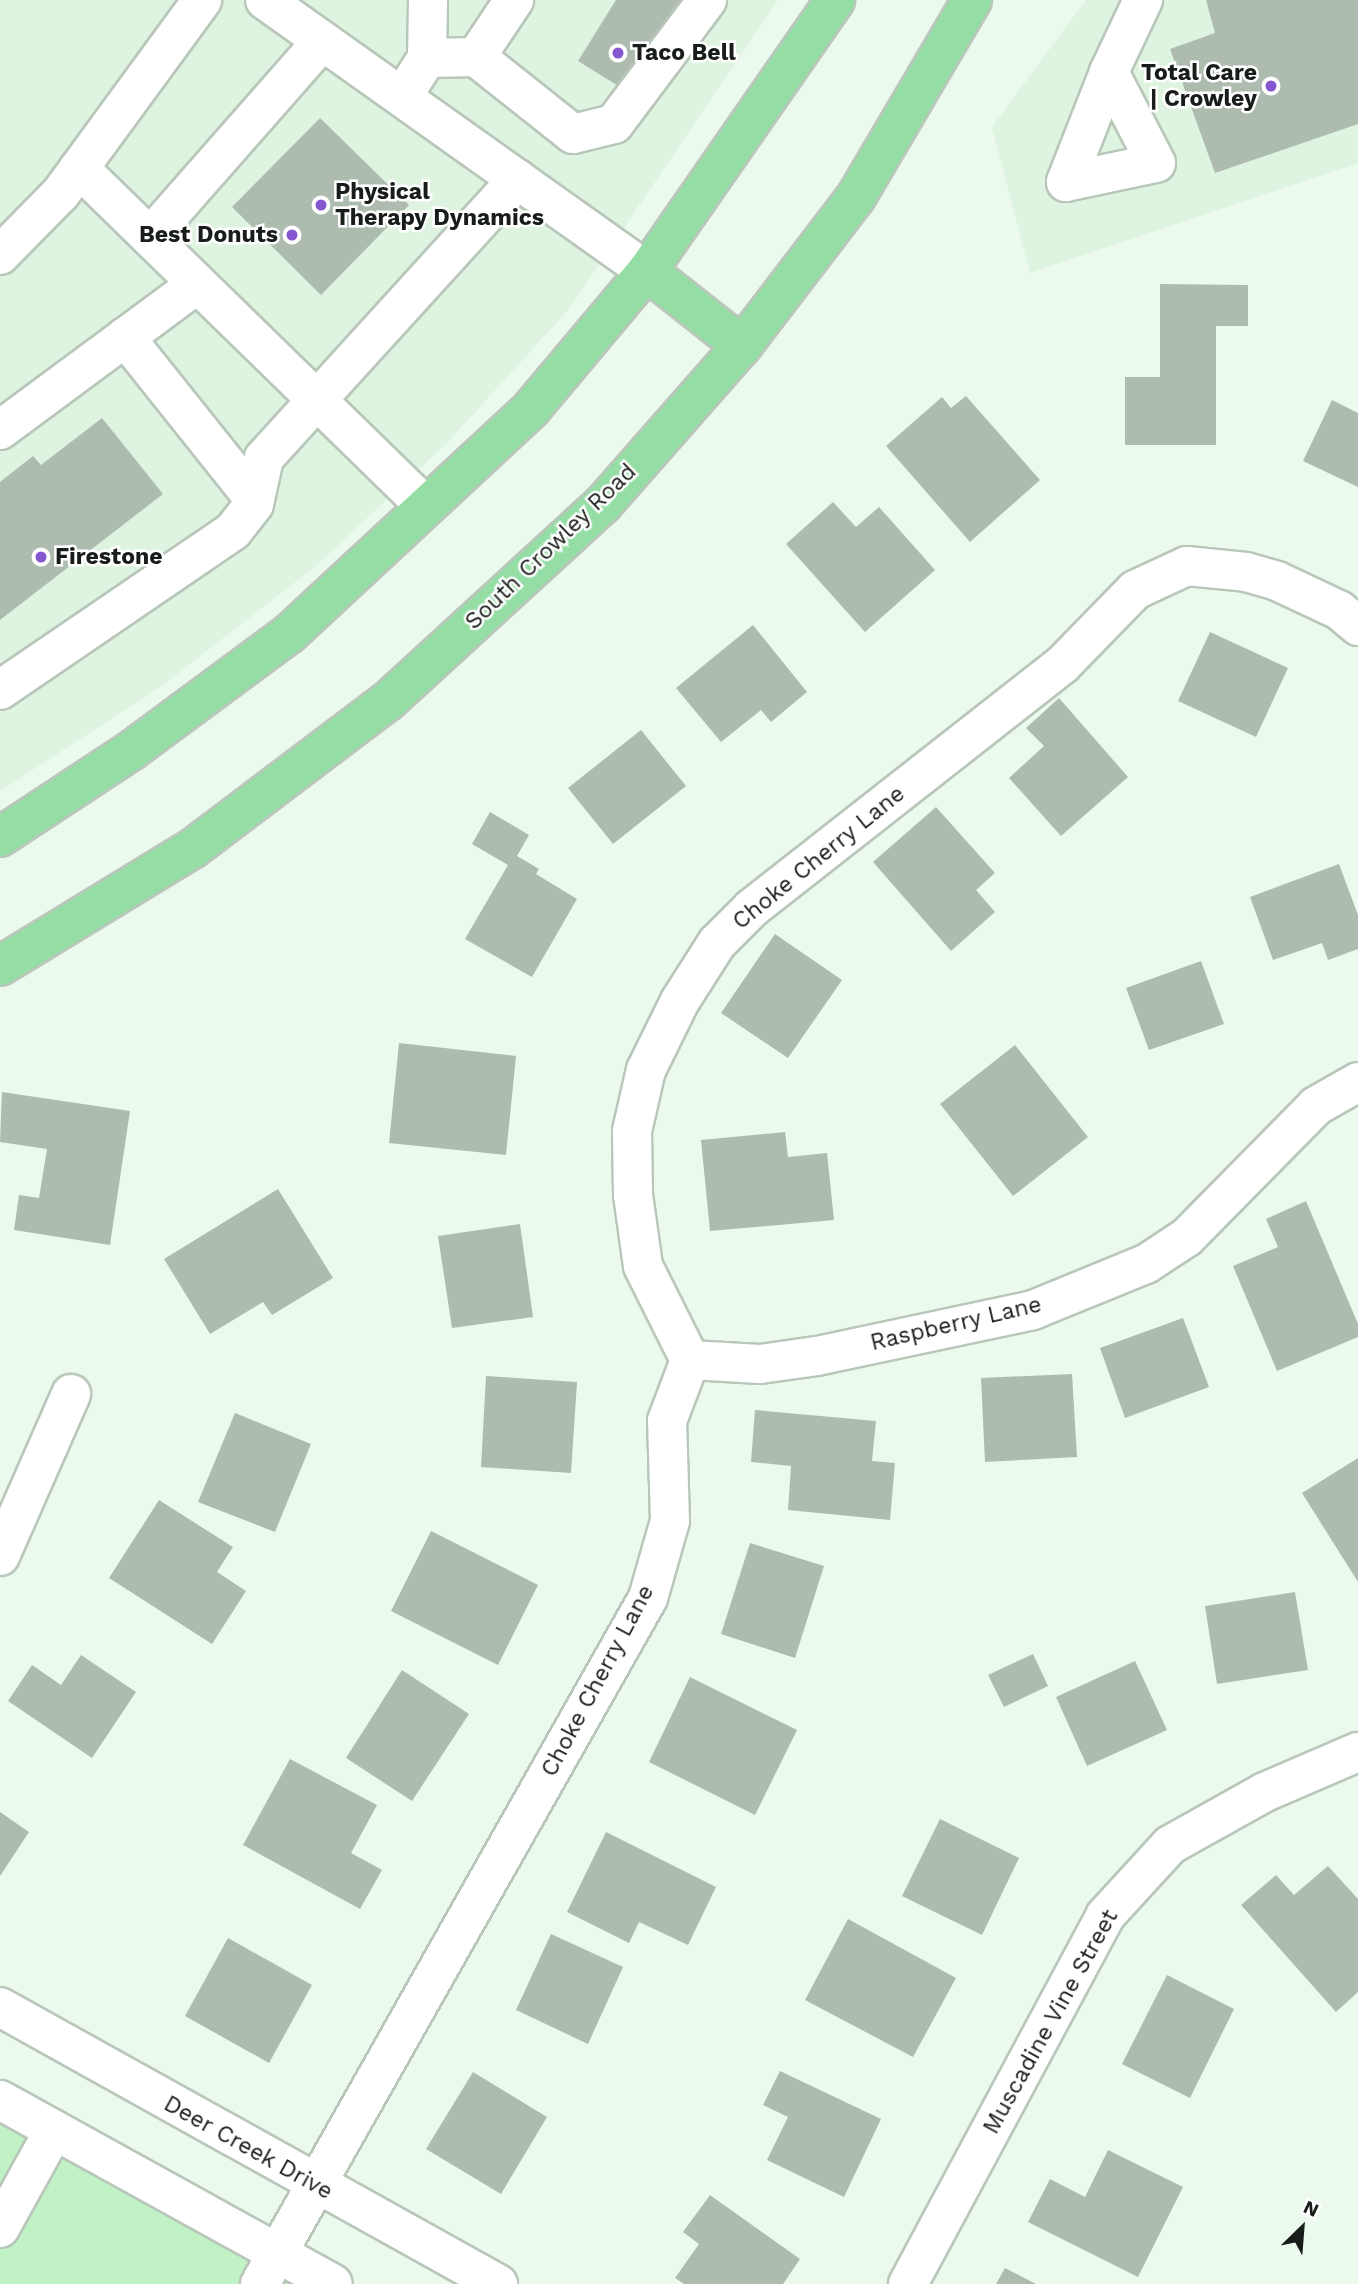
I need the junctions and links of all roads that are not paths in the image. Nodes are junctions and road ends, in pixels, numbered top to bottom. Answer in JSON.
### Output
{"nodes":[{"id":1,"x":202,"y":0,"type":"edge"},
{"id":2,"x":265,"y":0,"type":"edge"},
{"id":3,"x":428,"y":0,"type":"edge"},
{"id":4,"x":514,"y":0,"type":"edge"},
{"id":5,"x":707,"y":0,"type":"edge"},
{"id":6,"x":835,"y":0,"type":"edge"},
{"id":7,"x":972,"y":0,"type":"edge"},
{"id":8,"x":1143,"y":0,"type":"edge"},
{"id":9,"x":322,"y":41,"type":"junction"},
{"id":10,"x":427,"y":58,"type":"junction"},
{"id":11,"x":476,"y":58,"type":"junction"},
{"id":12,"x":1109,"y":72,"type":"dead end"},
{"id":13,"x":402,"y":97,"type":"junction"},
{"id":14,"x":79,"y":168,"type":"junction"},
{"id":15,"x":518,"y":179,"type":"junction"},
{"id":16,"x":150,"y":237,"type":"junction"},
{"id":17,"x":0,"y":255,"type":"edge"},
{"id":18,"x":647,"y":271,"type":"junction"},
{"id":19,"x":197,"y":284,"type":"junction"},
{"id":20,"x":125,"y":337,"type":"junction"},
{"id":21,"x":742,"y":345,"type":"junction"},
{"id":22,"x":318,"y":402,"type":"junction"},
{"id":23,"x":0,"y":430,"type":"edge"},
{"id":24,"x":255,"y":500,"type":"junction"},
{"id":25,"x":424,"y":505,"type":"junction"},
{"id":26,"x":1358,"y":626,"type":"edge"},
{"id":27,"x":0,"y":691,"type":"edge"},
{"id":28,"x":0,"y":837,"type":"edge"},
{"id":29,"x":0,"y":966,"type":"edge"},
{"id":30,"x":1358,"y":1082,"type":"edge"},
{"id":31,"x":690,"y":1360,"type":"junction"},
{"id":32,"x":71,"y":1394,"type":"dead end"},
{"id":33,"x":0,"y":1556,"type":"edge"},
{"id":34,"x":1358,"y":1752,"type":"edge"},
{"id":35,"x":0,"y":2007,"type":"edge"},
{"id":36,"x":0,"y":2100,"type":"edge"},
{"id":37,"x":54,"y":2130,"type":"junction"},
{"id":38,"x":314,"y":2185,"type":"junction"},
{"id":39,"x":0,"y":2228,"type":"edge"},
{"id":40,"x":268,"y":2269,"type":"edge"},
{"id":41,"x":333,"y":2284,"type":"edge"},
{"id":42,"x":498,"y":2284,"type":"edge"},
{"id":43,"x":908,"y":2284,"type":"edge"}],
"edges":[{"from":1,"to":14,"type":"street"},
{"from":2,"to":9,"type":"street"},
{"from":3,"to":10,"type":"street"},
{"from":4,"to":11,"type":"street"},
{"from":5,"to":11,"type":"street"},
{"from":6,"to":18,"type":"main road"},
{"from":7,"to":21,"type":"main road","name":"South Crowley Road"},
{"from":8,"to":12,"type":"street"},
{"from":9,"to":13,"type":"street"},
{"from":9,"to":16,"type":"street"},
{"from":10,"to":11,"type":"street"},
{"from":10,"to":13,"type":"street"},
{"from":13,"to":15,"type":"street"},
{"from":14,"to":16,"type":"street"},
{"from":14,"to":17,"type":"street"},
{"from":15,"to":18,"type":"street"},
{"from":15,"to":22,"type":"street"},
{"from":16,"to":19,"type":"street"},
{"from":18,"to":21,"type":"main road"},
{"from":18,"to":25,"type":"main road"},
{"from":19,"to":20,"type":"street"},
{"from":19,"to":22,"type":"street"},
{"from":20,"to":23,"type":"street"},
{"from":20,"to":24,"type":"street"},
{"from":21,"to":29,"type":"main road","name":"South Crowley Road"},
{"from":22,"to":24,"type":"street"},
{"from":22,"to":25,"type":"street"},
{"from":24,"to":27,"type":"street"},
{"from":25,"to":28,"type":"main road"},
{"from":26,"to":31,"type":"street","name":"Choke Cherry Lane"},
{"from":30,"to":31,"type":"street","name":"Raspberry Lane"},
{"from":31,"to":38,"type":"street","name":"Choke Cherry Lane"},
{"from":32,"to":33,"type":"street"},
{"from":34,"to":43,"type":"street","name":"Muscadine Vine Street"},
{"from":35,"to":38,"type":"street","name":"Deer Creek Drive"},
{"from":36,"to":37,"type":"street"},
{"from":37,"to":39,"type":"street"},
{"from":37,"to":40,"type":"street"},
{"from":38,"to":40,"type":"street","name":"Choke Cherry Lane"},
{"from":38,"to":42,"type":"street","name":"Deer Creek Drive"},
{"from":40,"to":41,"type":"street"}]}
